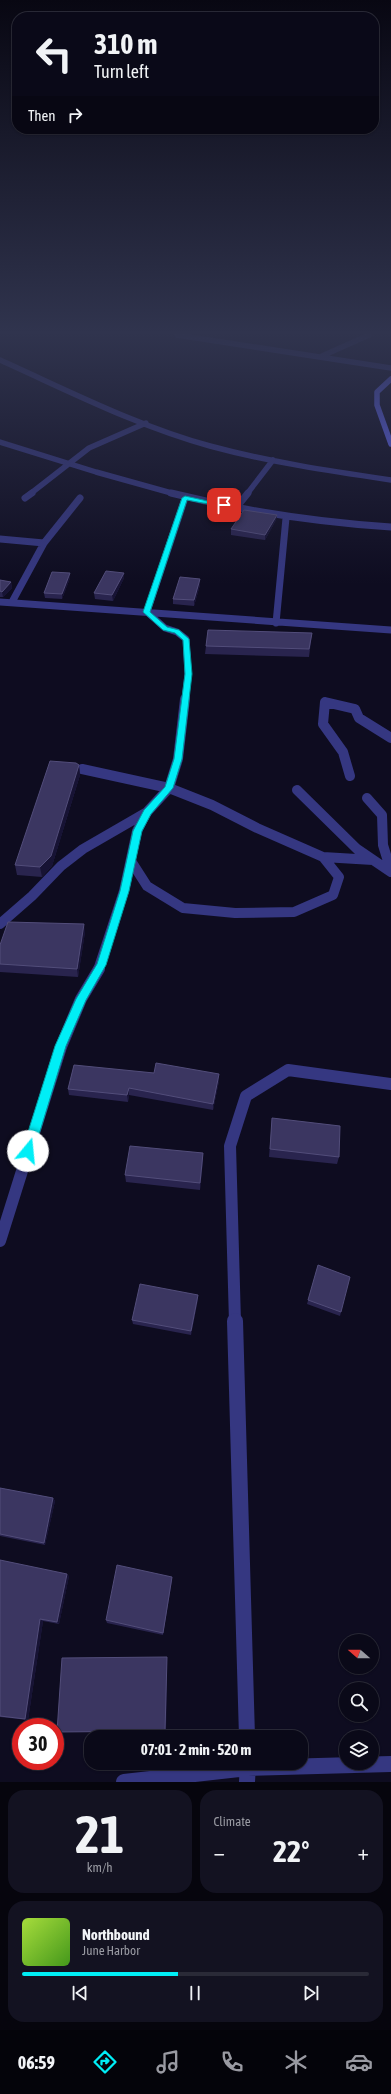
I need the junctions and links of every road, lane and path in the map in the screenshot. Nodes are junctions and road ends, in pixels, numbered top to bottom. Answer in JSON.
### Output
{"nodes":[{"id":1,"x":133,"y":418,"type":"edge"},
{"id":2,"x":382,"y":418,"type":"edge"},
{"id":3,"x":146,"y":423,"type":"junction"},
{"id":4,"x":0,"y":442,"type":"edge"},
{"id":5,"x":391,"y":444,"type":"edge"},
{"id":6,"x":273,"y":460,"type":"junction"},
{"id":7,"x":67,"y":464,"type":"junction"},
{"id":8,"x":391,"y":480,"type":"edge"},
{"id":9,"x":24,"y":498,"type":"dead end"},
{"id":10,"x":80,"y":498,"type":"dead end"},
{"id":11,"x":185,"y":498,"type":"junction"},
{"id":12,"x":236,"y":508,"type":"junction"},
{"id":13,"x":286,"y":518,"type":"junction"},
{"id":14,"x":391,"y":527,"type":"edge"},
{"id":15,"x":0,"y":539,"type":"edge"},
{"id":16,"x":44,"y":543,"type":"junction"},
{"id":17,"x":0,"y":602,"type":"edge"},
{"id":18,"x":12,"y":602,"type":"junction"},
{"id":19,"x":147,"y":612,"type":"junction"},
{"id":20,"x":276,"y":622,"type":"junction"},
{"id":21,"x":391,"y":630,"type":"edge"},
{"id":22,"x":391,"y":738,"type":"edge"},
{"id":23,"x":82,"y":769,"type":"dead end"},
{"id":24,"x":350,"y":776,"type":"dead end"},
{"id":25,"x":169,"y":788,"type":"junction"},
{"id":26,"x":297,"y":790,"type":"dead end"},
{"id":27,"x":367,"y":798,"type":"dead end"},
{"id":28,"x":147,"y":812,"type":"junction"},
{"id":29,"x":323,"y":857,"type":"junction"},
{"id":30,"x":373,"y":860,"type":"junction"},
{"id":31,"x":131,"y":861,"type":"junction"},
{"id":32,"x":390,"y":872,"type":"edge"},
{"id":33,"x":0,"y":924,"type":"edge"},
{"id":34,"x":391,"y":1084,"type":"edge"},
{"id":35,"x":0,"y":1241,"type":"edge"},
{"id":36,"x":247,"y":1730,"type":"edge"},
{"id":37,"x":391,"y":1764,"type":"edge"},
{"id":38,"x":248,"y":1771,"type":"edge"},
{"id":39,"x":124,"y":1782,"type":"edge"}],
"edges":[{"from":1,"to":3,"type":"street"},
{"from":2,"to":5,"type":"street"},
{"from":3,"to":6,"type":"street"},
{"from":3,"to":7,"type":"street"},
{"from":4,"to":7,"type":"street"},
{"from":6,"to":8,"type":"street"},
{"from":6,"to":12,"type":"street"},
{"from":7,"to":9,"type":"street"},
{"from":7,"to":11,"type":"street"},
{"from":10,"to":16,"type":"street"},
{"from":11,"to":12,"type":"street"},
{"from":11,"to":19,"type":"street"},
{"from":12,"to":13,"type":"street"},
{"from":13,"to":14,"type":"street"},
{"from":13,"to":20,"type":"street"},
{"from":15,"to":16,"type":"street"},
{"from":16,"to":18,"type":"street"},
{"from":17,"to":18,"type":"street"},
{"from":18,"to":19,"type":"street"},
{"from":19,"to":20,"type":"street"},
{"from":19,"to":25,"type":"street"},
{"from":20,"to":21,"type":"street"},
{"from":22,"to":24,"type":"street"},
{"from":23,"to":25,"type":"street"},
{"from":25,"to":28,"type":"street"},
{"from":25,"to":29,"type":"street"},
{"from":26,"to":30,"type":"street"},
{"from":27,"to":32,"type":"street"},
{"from":28,"to":31,"type":"street"},
{"from":28,"to":33,"type":"street"},
{"from":29,"to":30,"type":"street"},
{"from":29,"to":31,"type":"street"},
{"from":30,"to":32,"type":"street"},
{"from":31,"to":35,"type":"street"},
{"from":34,"to":36,"type":"street"},
{"from":37,"to":38,"type":"street"},
{"from":38,"to":39,"type":"street"}]}
